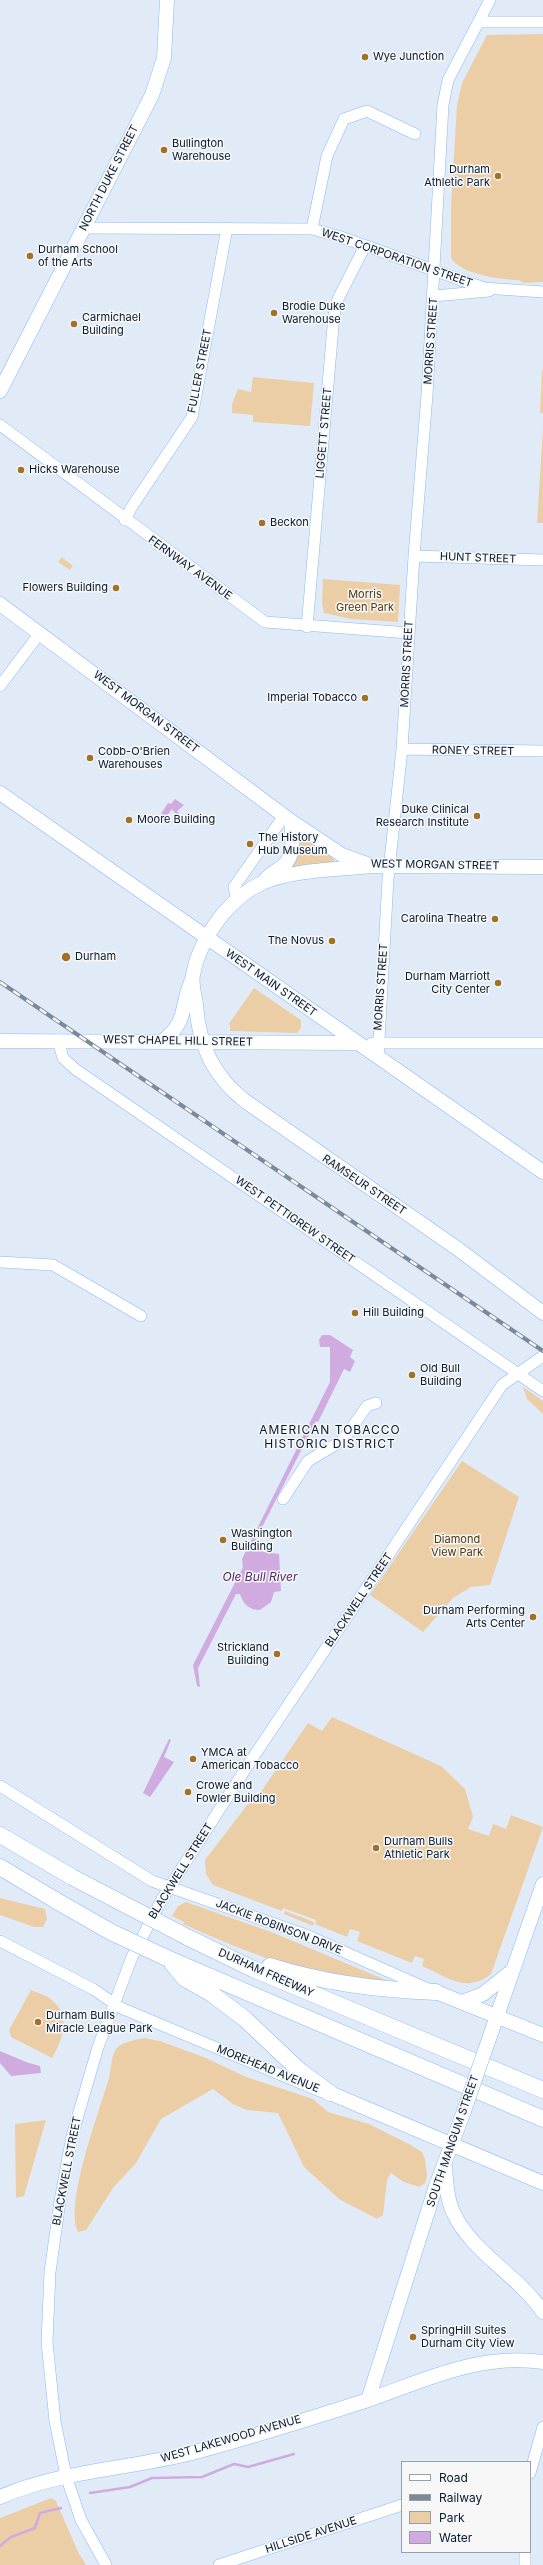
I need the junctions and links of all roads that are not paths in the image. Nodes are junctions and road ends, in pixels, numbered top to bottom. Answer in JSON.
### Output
{"nodes":[{"id":1,"x":167,"y":0,"type":"edge"},
{"id":2,"x":490,"y":0,"type":"edge"},
{"id":3,"x":478,"y":22,"type":"junction"},
{"id":4,"x":543,"y":22,"type":"edge"},
{"id":5,"x":415,"y":134,"type":"dead end"},
{"id":6,"x":83,"y":228,"type":"junction"},
{"id":7,"x":226,"y":228,"type":"junction"},
{"id":8,"x":312,"y":229,"type":"junction"},
{"id":9,"x":365,"y":246,"type":"junction"},
{"id":10,"x":434,"y":270,"type":"junction"},
{"id":11,"x":497,"y":290,"type":"junction"},
{"id":12,"x":543,"y":292,"type":"edge"},
{"id":13,"x":434,"y":296,"type":"junction"},
{"id":14,"x":0,"y":391,"type":"edge"},
{"id":15,"x":0,"y":425,"type":"edge"},
{"id":16,"x":125,"y":520,"type":"junction"},
{"id":17,"x":414,"y":556,"type":"junction"},
{"id":18,"x":543,"y":560,"type":"edge"},
{"id":19,"x":0,"y":604,"type":"edge"},
{"id":20,"x":307,"y":627,"type":"junction"},
{"id":21,"x":40,"y":633,"type":"junction"},
{"id":22,"x":409,"y":633,"type":"junction"},
{"id":23,"x":0,"y":686,"type":"edge"},
{"id":24,"x":402,"y":749,"type":"junction"},
{"id":25,"x":543,"y":751,"type":"edge"},
{"id":26,"x":0,"y":793,"type":"edge"},
{"id":27,"x":288,"y":819,"type":"junction"},
{"id":28,"x":373,"y":866,"type":"junction"},
{"id":29,"x":389,"y":866,"type":"junction"},
{"id":30,"x":543,"y":867,"type":"edge"},
{"id":31,"x":263,"y":882,"type":"junction"},
{"id":32,"x":237,"y":900,"type":"junction"},
{"id":33,"x":207,"y":937,"type":"junction"},
{"id":34,"x":192,"y":980,"type":"junction"},
{"id":35,"x":58,"y":1040,"type":"junction"},
{"id":36,"x":164,"y":1040,"type":"junction"},
{"id":37,"x":0,"y":1041,"type":"edge"},
{"id":38,"x":203,"y":1042,"type":"junction"},
{"id":39,"x":378,"y":1042,"type":"junction"},
{"id":40,"x":356,"y":1043,"type":"junction"},
{"id":41,"x":543,"y":1043,"type":"edge"},
{"id":42,"x":378,"y":1058,"type":"junction"},
{"id":43,"x":543,"y":1172,"type":"edge"},
{"id":44,"x":0,"y":1262,"type":"edge"},
{"id":45,"x":543,"y":1313,"type":"edge"},
{"id":46,"x":141,"y":1316,"type":"dead end"},
{"id":47,"x":543,"y":1356,"type":"edge"},
{"id":48,"x":517,"y":1373,"type":"junction"},
{"id":49,"x":543,"y":1391,"type":"edge"},
{"id":50,"x":376,"y":1403,"type":"dead end"},
{"id":51,"x":283,"y":1499,"type":"dead end"},
{"id":52,"x":0,"y":1786,"type":"edge"},
{"id":53,"x":4,"y":1836,"type":"edge"},
{"id":54,"x":0,"y":1867,"type":"edge"},
{"id":55,"x":543,"y":1884,"type":"edge"},
{"id":56,"x":170,"y":1888,"type":"junction"},
{"id":57,"x":0,"y":1941,"type":"edge"},
{"id":58,"x":169,"y":1959,"type":"junction"},
{"id":59,"x":231,"y":1959,"type":"junction"},
{"id":60,"x":512,"y":1971,"type":"junction"},
{"id":61,"x":436,"y":1992,"type":"junction"},
{"id":62,"x":462,"y":2002,"type":"junction"},
{"id":63,"x":114,"y":2003,"type":"junction"},
{"id":64,"x":497,"y":2016,"type":"junction"},
{"id":65,"x":543,"y":2035,"type":"edge"},
{"id":66,"x":543,"y":2090,"type":"edge"},
{"id":67,"x":330,"y":2093,"type":"junction"},
{"id":68,"x":543,"y":2119,"type":"edge"},
{"id":69,"x":452,"y":2144,"type":"junction"},
{"id":70,"x":445,"y":2166,"type":"junction"},
{"id":71,"x":543,"y":2183,"type":"edge"},
{"id":72,"x":543,"y":2312,"type":"edge"},
{"id":73,"x":543,"y":2362,"type":"edge"},
{"id":74,"x":368,"y":2400,"type":"junction"},
{"id":75,"x":543,"y":2427,"type":"edge"},
{"id":76,"x":531,"y":2469,"type":"edge"},
{"id":77,"x":66,"y":2476,"type":"junction"},
{"id":78,"x":0,"y":2497,"type":"edge"},
{"id":79,"x":401,"y":2505,"type":"edge"},
{"id":80,"x":525,"y":2553,"type":"edge"},
{"id":81,"x":106,"y":2565,"type":"edge"},
{"id":82,"x":219,"y":2565,"type":"edge"},
{"id":83,"x":525,"y":2565,"type":"edge"}],
"edges":[{"from":1,"to":6,"type":"main road","name":"NORTH DUKE STREET"},
{"from":2,"to":3,"type":"street","name":"MORRIS STREET"},
{"from":3,"to":4,"type":"street"},
{"from":3,"to":10,"type":"street","name":"MORRIS STREET"},
{"from":5,"to":8,"type":"street"},
{"from":6,"to":7,"type":"street","name":"WEST CORPORATION STREET"},
{"from":6,"to":14,"type":"main road","name":"NORTH DUKE STREET"},
{"from":7,"to":8,"type":"street","name":"WEST CORPORATION STREET"},
{"from":7,"to":16,"type":"street","name":"FULLER STREET"},
{"from":8,"to":9,"type":"street","name":"WEST CORPORATION STREET"},
{"from":9,"to":10,"type":"street","name":"WEST CORPORATION STREET"},
{"from":9,"to":20,"type":"street","name":"LIGGETT STREET"},
{"from":10,"to":11,"type":"street","name":"WEST CORPORATION STREET"},
{"from":10,"to":13,"type":"street","name":"MORRIS STREET"},
{"from":11,"to":12,"type":"street","name":"WEST CORPORATION STREET"},
{"from":11,"to":13,"type":"street"},
{"from":13,"to":17,"type":"street","name":"MORRIS STREET"},
{"from":15,"to":16,"type":"street","name":"FERNWAY AVENUE"},
{"from":16,"to":20,"type":"street","name":"FERNWAY AVENUE"},
{"from":17,"to":18,"type":"street","name":"HUNT STREET"},
{"from":17,"to":22,"type":"street","name":"MORRIS STREET"},
{"from":19,"to":21,"type":"main road","name":"WEST MORGAN STREET"},
{"from":20,"to":22,"type":"street","name":"FERNWAY AVENUE"},
{"from":21,"to":23,"type":"street"},
{"from":21,"to":27,"type":"main road","name":"WEST MORGAN STREET"},
{"from":22,"to":24,"type":"street","name":"MORRIS STREET"},
{"from":24,"to":25,"type":"street","name":"RONEY STREET"},
{"from":24,"to":29,"type":"street","name":"MORRIS STREET"},
{"from":26,"to":33,"type":"main road","name":"WEST MAIN STREET"},
{"from":27,"to":28,"type":"main road","name":"WEST MORGAN STREET"},
{"from":27,"to":31,"type":"main road"},
{"from":27,"to":32,"type":"street"},
{"from":28,"to":29,"type":"main road","name":"WEST MORGAN STREET"},
{"from":28,"to":31,"type":"main road"},
{"from":29,"to":30,"type":"main road","name":"WEST MORGAN STREET"},
{"from":29,"to":39,"type":"street","name":"MORRIS STREET"},
{"from":31,"to":32,"type":"main road"},
{"from":32,"to":33,"type":"main road"},
{"from":33,"to":34,"type":"main road"},
{"from":33,"to":40,"type":"main road","name":"WEST MAIN STREET"},
{"from":34,"to":36,"type":"main road"},
{"from":34,"to":38,"type":"main road","name":"RAMSEUR STREET"},
{"from":35,"to":36,"type":"main road","name":"WEST CHAPEL HILL STREET"},
{"from":35,"to":37,"type":"main road","name":"WEST CHAPEL HILL STREET"},
{"from":35,"to":48,"type":"street","name":"WEST PETTIGREW STREET"},
{"from":36,"to":38,"type":"main road","name":"WEST CHAPEL HILL STREET"},
{"from":38,"to":40,"type":"main road","name":"WEST CHAPEL HILL STREET"},
{"from":38,"to":45,"type":"main road","name":"RAMSEUR STREET"},
{"from":39,"to":40,"type":"street"},
{"from":39,"to":41,"type":"street"},
{"from":39,"to":42,"type":"street","name":"MORRIS STREET"},
{"from":40,"to":42,"type":"main road","name":"WEST MAIN STREET"},
{"from":42,"to":43,"type":"main road","name":"WEST MAIN STREET"},
{"from":44,"to":46,"type":"street"},
{"from":47,"to":48,"type":"street","name":"BLACKWELL STREET"},
{"from":48,"to":49,"type":"street","name":"WEST PETTIGREW STREET"},
{"from":48,"to":56,"type":"street","name":"BLACKWELL STREET"},
{"from":50,"to":51,"type":"street"},
{"from":52,"to":56,"type":"street","name":"JACKIE ROBINSON DRIVE"},
{"from":53,"to":59,"type":"highway","name":"DURHAM FREEWAY","bridge":true},
{"from":54,"to":58,"type":"highway","bridge":true},
{"from":55,"to":60,"type":"main road","name":"SOUTH MANGUM STREET"},
{"from":56,"to":61,"type":"street","name":"JACKIE ROBINSON DRIVE"},
{"from":56,"to":63,"type":"street","name":"BLACKWELL STREET"},
{"from":57,"to":63,"type":"street","name":"MOREHEAD AVENUE"},
{"from":58,"to":67,"type":"highway"},
{"from":58,"to":68,"type":"highway"},
{"from":59,"to":61,"type":"highway"},
{"from":59,"to":66,"type":"highway","name":"DURHAM FREEWAY"},
{"from":60,"to":62,"type":"main road"},
{"from":60,"to":64,"type":"main road","name":"SOUTH MANGUM STREET"},
{"from":61,"to":62,"type":"main road","name":"JACKIE ROBINSON DRIVE"},
{"from":62,"to":64,"type":"main road","name":"JACKIE ROBINSON DRIVE"},
{"from":63,"to":67,"type":"street","name":"MOREHEAD AVENUE"},
{"from":63,"to":77,"type":"street","name":"BLACKWELL STREET"},
{"from":64,"to":65,"type":"main road","name":"JACKIE ROBINSON DRIVE"},
{"from":64,"to":69,"type":"main road","name":"SOUTH MANGUM STREET","bridge":true},
{"from":67,"to":69,"type":"main road","name":"MOREHEAD AVENUE"},
{"from":69,"to":70,"type":"main road","name":"SOUTH MANGUM STREET"},
{"from":69,"to":71,"type":"main road","name":"MOREHEAD AVENUE"},
{"from":70,"to":72,"type":"main road"},
{"from":70,"to":74,"type":"main road","name":"SOUTH MANGUM STREET"},
{"from":73,"to":74,"type":"main road","name":"WEST LAKEWOOD AVENUE"},
{"from":74,"to":77,"type":"main road","name":"WEST LAKEWOOD AVENUE"},
{"from":75,"to":76,"type":"street"},
{"from":77,"to":78,"type":"main road","name":"WEST LAKEWOOD AVENUE"},
{"from":77,"to":81,"type":"street","name":"BLACKWELL STREET"},
{"from":79,"to":82,"type":"street","name":"HILLSIDE AVENUE"},
{"from":80,"to":83,"type":"street"}]}
